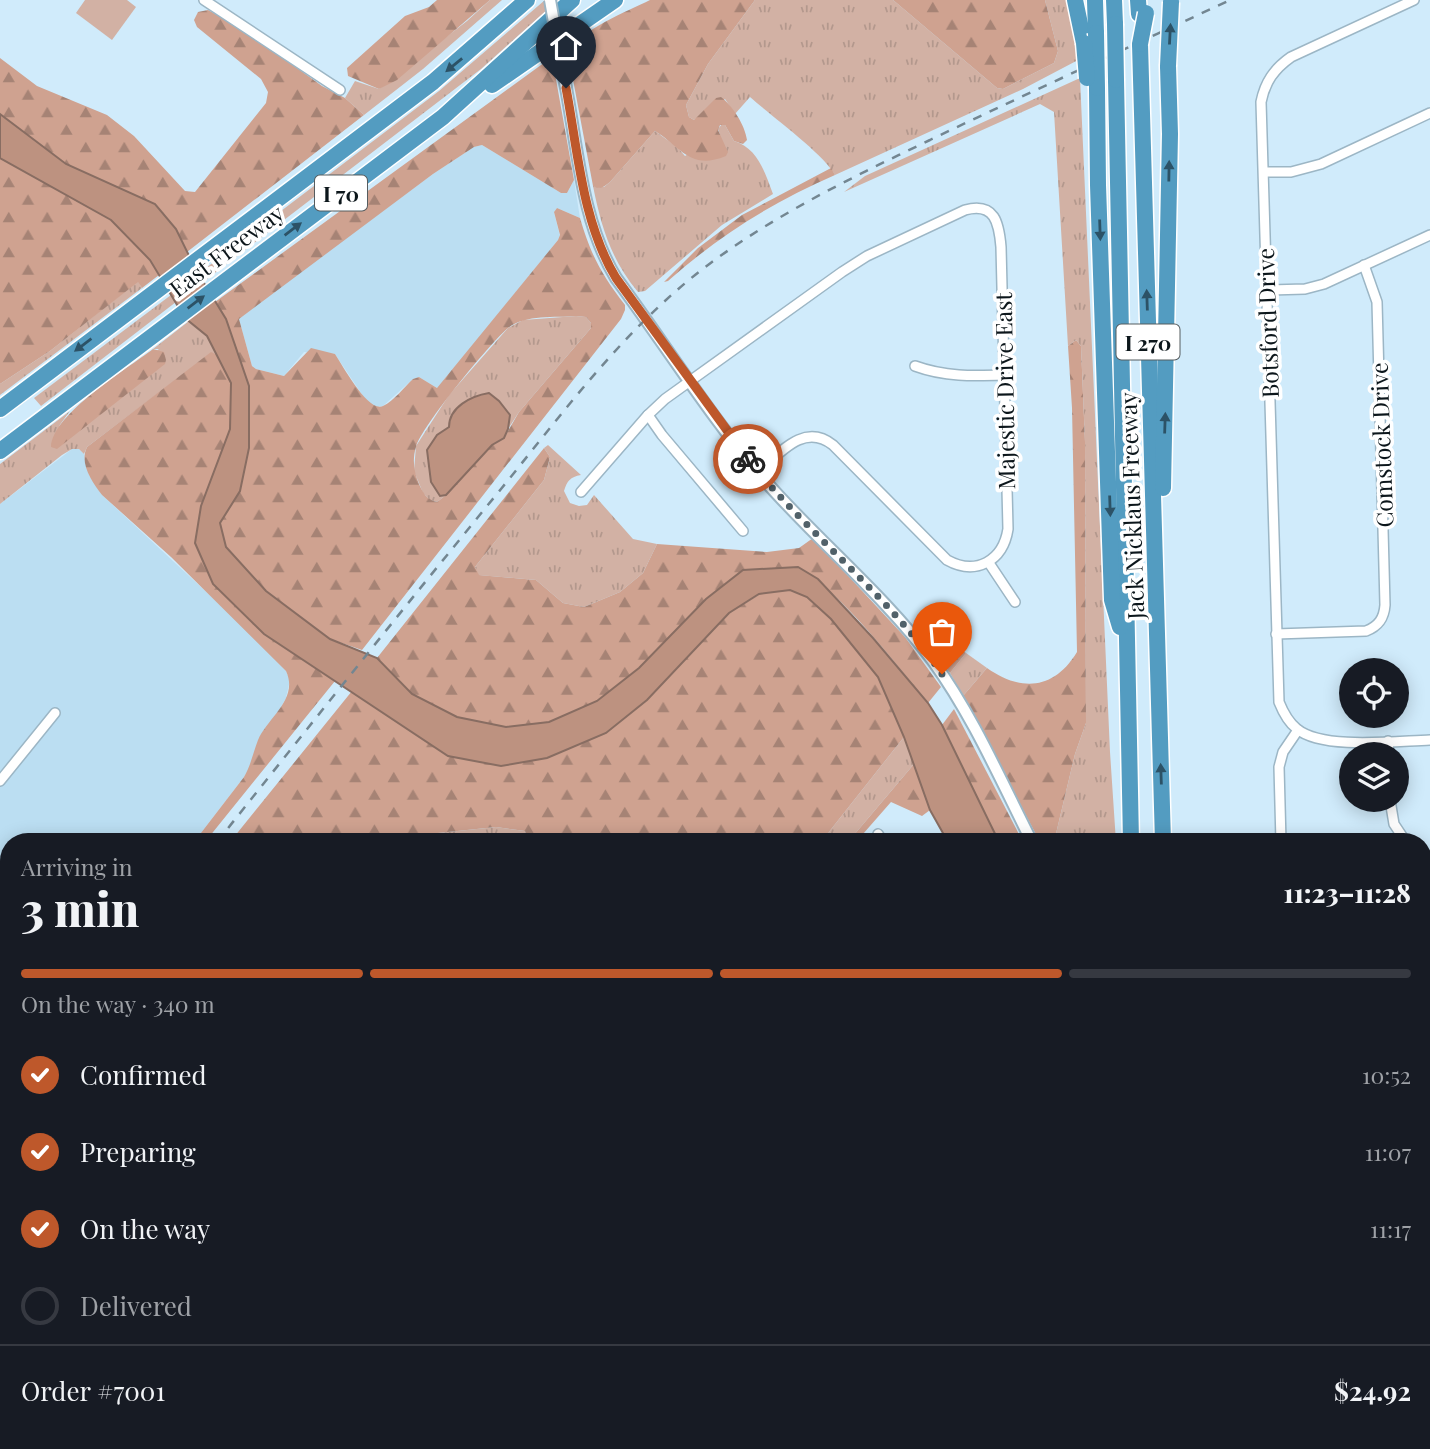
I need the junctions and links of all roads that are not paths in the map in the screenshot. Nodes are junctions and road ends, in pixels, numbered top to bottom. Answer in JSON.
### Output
{"nodes":[{"id":1,"x":204,"y":0,"type":"edge"},
{"id":2,"x":526,"y":0,"type":"edge"},
{"id":3,"x":550,"y":0,"type":"edge"},
{"id":4,"x":572,"y":0,"type":"edge"},
{"id":5,"x":615,"y":0,"type":"edge"},
{"id":6,"x":1075,"y":0,"type":"edge"},
{"id":7,"x":1096,"y":0,"type":"edge"},
{"id":8,"x":1114,"y":0,"type":"edge"},
{"id":9,"x":1413,"y":0,"type":"edge"},
{"id":10,"x":1172,"y":1,"type":"edge"},
{"id":11,"x":1142,"y":7,"type":"edge"},
{"id":12,"x":1090,"y":38,"type":"junction"},
{"id":13,"x":340,"y":90,"type":"dead end"},
{"id":14,"x":1430,"y":113,"type":"edge"},
{"id":15,"x":443,"y":117,"type":"junction"},
{"id":16,"x":1264,"y":172,"type":"junction"},
{"id":17,"x":1430,"y":234,"type":"edge"},
{"id":18,"x":1364,"y":265,"type":"junction"},
{"id":19,"x":1267,"y":290,"type":"junction"},
{"id":20,"x":915,"y":366,"type":"dead end"},
{"id":21,"x":1004,"y":375,"type":"junction"},
{"id":22,"x":690,"y":380,"type":"junction"},
{"id":23,"x":0,"y":409,"type":"edge"},
{"id":24,"x":648,"y":415,"type":"junction"},
{"id":25,"x":0,"y":451,"type":"edge"},
{"id":26,"x":758,"y":472,"type":"junction"},
{"id":27,"x":581,"y":492,"type":"dead end"},
{"id":28,"x":743,"y":531,"type":"dead end"},
{"id":29,"x":989,"y":563,"type":"junction"},
{"id":30,"x":1015,"y":602,"type":"dead end"},
{"id":31,"x":1158,"y":613,"type":"junction"},
{"id":32,"x":1276,"y":634,"type":"junction"},
{"id":33,"x":1126,"y":646,"type":"junction"},
{"id":34,"x":55,"y":713,"type":"dead end"},
{"id":35,"x":1298,"y":730,"type":"junction"},
{"id":36,"x":1430,"y":740,"type":"edge"},
{"id":37,"x":1388,"y":741,"type":"joint"},
{"id":38,"x":0,"y":781,"type":"edge"},
{"id":39,"x":1392,"y":812,"type":"edge"},
{"id":40,"x":1027,"y":833,"type":"edge"},
{"id":41,"x":1131,"y":833,"type":"edge"},
{"id":42,"x":1163,"y":833,"type":"edge"},
{"id":43,"x":1281,"y":833,"type":"edge"},
{"id":44,"x":1400,"y":833,"type":"edge"}],
"edges":[{"from":1,"to":13,"type":"street"},
{"from":2,"to":23,"type":"highway","name":"East Freeway","number":"I 70","one_way":true},
{"from":3,"to":22,"type":"street","bridge":true},
{"from":4,"to":15,"type":"highway","name":"East Freeway","number":"I 70"},
{"from":5,"to":15,"type":"highway"},
{"from":6,"to":12,"type":"highway"},
{"from":7,"to":12,"type":"highway"},
{"from":8,"to":33,"type":"highway","name":"Jack Nicklaus Freeway","number":"I 270","bridge":true},
{"from":9,"to":16,"type":"street","name":"Botsford Drive"},
{"from":31,"to":10,"type":"highway","one_way":true,"bridge":true},
{"from":31,"to":11,"type":"highway","name":"Jack Nicklaus Freeway","number":"I 270","one_way":true,"bridge":true},
{"from":12,"to":33,"type":"highway","one_way":true,"bridge":true},
{"from":14,"to":16,"type":"street"},
{"from":25,"to":15,"type":"highway","name":"East Freeway","number":"I 70","one_way":true},
{"from":16,"to":19,"type":"street","name":"Botsford Drive"},
{"from":17,"to":18,"type":"street"},
{"from":18,"to":19,"type":"street"},
{"from":18,"to":32,"type":"street","name":"Comstock Drive"},
{"from":19,"to":32,"type":"street","name":"Botsford Drive"},
{"from":20,"to":21,"type":"street"},
{"from":21,"to":22,"type":"street","name":"Majestic Drive East"},
{"from":21,"to":29,"type":"street","name":"Majestic Drive East"},
{"from":22,"to":24,"type":"street"},
{"from":22,"to":26,"type":"street"},
{"from":24,"to":27,"type":"street"},
{"from":24,"to":28,"type":"street"},
{"from":26,"to":29,"type":"street"},
{"from":26,"to":40,"type":"street"},
{"from":29,"to":30,"type":"street"},
{"from":42,"to":31,"type":"highway","name":"Jack Nicklaus Freeway","number":"I 270","one_way":true},
{"from":32,"to":35,"type":"street","name":"Botsford Drive"},
{"from":33,"to":41,"type":"highway","name":"Jack Nicklaus Freeway","number":"I 270"},
{"from":34,"to":38,"type":"street"},
{"from":35,"to":37,"type":"street"},
{"from":35,"to":43,"type":"street"},
{"from":36,"to":37,"type":"street"},
{"from":39,"to":44,"type":"street"}]}
